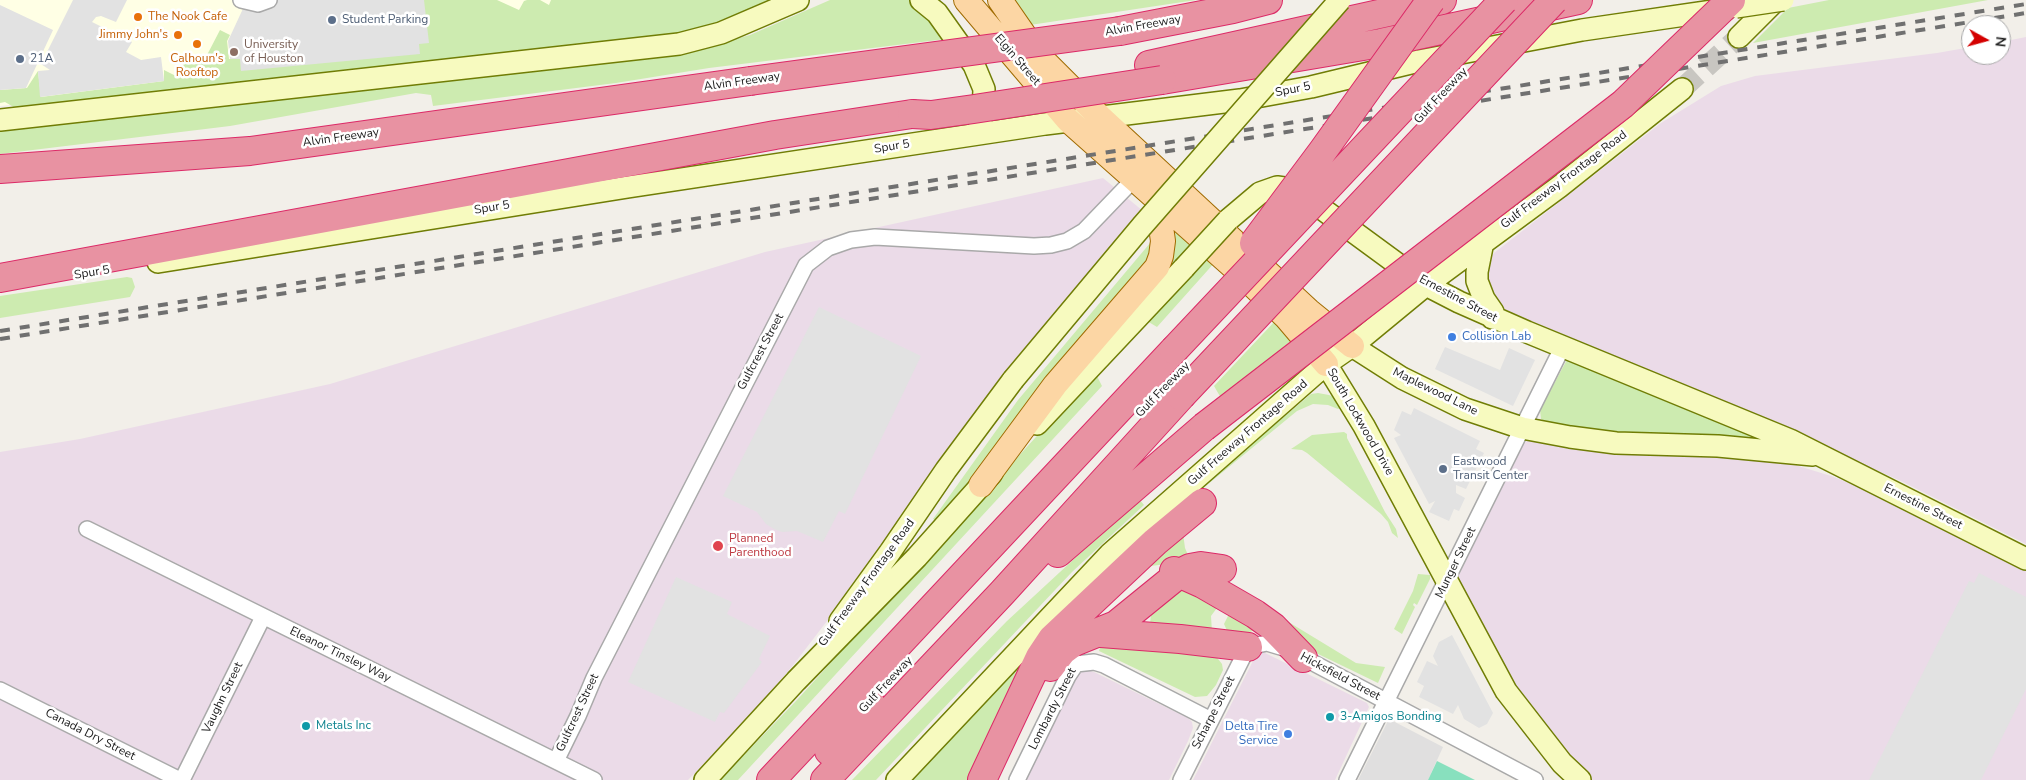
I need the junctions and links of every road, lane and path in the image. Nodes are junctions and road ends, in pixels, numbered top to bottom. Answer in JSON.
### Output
{"nodes":[{"id":1,"x":241,"y":0,"type":"edge"},
{"id":2,"x":269,"y":0,"type":"edge"},
{"id":3,"x":798,"y":0,"type":"edge"},
{"id":4,"x":921,"y":0,"type":"edge"},
{"id":5,"x":966,"y":0,"type":"edge"},
{"id":6,"x":1000,"y":0,"type":"edge"},
{"id":7,"x":1268,"y":0,"type":"edge"},
{"id":8,"x":1340,"y":0,"type":"edge"},
{"id":9,"x":1431,"y":0,"type":"edge"},
{"id":10,"x":1442,"y":0,"type":"edge"},
{"id":11,"x":1504,"y":0,"type":"edge"},
{"id":12,"x":1531,"y":0,"type":"edge"},
{"id":13,"x":1554,"y":0,"type":"edge"},
{"id":14,"x":1578,"y":0,"type":"edge"},
{"id":15,"x":1776,"y":0,"type":"edge"},
{"id":16,"x":1783,"y":0,"type":"edge"},
{"id":17,"x":1246,"y":4,"type":"edge"},
{"id":18,"x":1734,"y":4,"type":"edge"},
{"id":19,"x":1739,"y":37,"type":"tunnel mouth"},
{"id":20,"x":1155,"y":73,"type":"junction"},
{"id":21,"x":1682,"y":89,"type":"tunnel mouth"},
{"id":22,"x":1100,"y":117,"type":"junction"},
{"id":23,"x":0,"y":120,"type":"edge"},
{"id":24,"x":1068,"y":120,"type":"junction"},
{"id":25,"x":960,"y":136,"type":"junction"},
{"id":26,"x":0,"y":169,"type":"edge"},
{"id":27,"x":1134,"y":179,"type":"junction"},
{"id":28,"x":1157,"y":199,"type":"junction"},
{"id":29,"x":1228,"y":220,"type":"joint"},
{"id":30,"x":1483,"y":242,"type":"junction"},
{"id":31,"x":0,"y":278,"type":"edge"},
{"id":32,"x":1426,"y":285,"type":"junction"},
{"id":33,"x":0,"y":288,"type":"edge"},
{"id":34,"x":1492,"y":318,"type":"junction"},
{"id":35,"x":1352,"y":346,"type":"junction"},
{"id":36,"x":1564,"y":346,"type":"junction"},
{"id":37,"x":1174,"y":350,"type":"junction"},
{"id":38,"x":1326,"y":364,"type":"junction"},
{"id":39,"x":1167,"y":385,"type":"junction"},
{"id":40,"x":1522,"y":428,"type":"junction"},
{"id":41,"x":1819,"y":456,"type":"junction"},
{"id":42,"x":981,"y":485,"type":"junction"},
{"id":43,"x":1202,"y":503,"type":"dead end"},
{"id":44,"x":87,"y":529,"type":"dead end"},
{"id":45,"x":1155,"y":542,"type":"junction"},
{"id":46,"x":2026,"y":559,"type":"edge"},
{"id":47,"x":1222,"y":568,"type":"dead end"},
{"id":48,"x":1180,"y":573,"type":"junction"},
{"id":49,"x":1142,"y":574,"type":"junction"},
{"id":50,"x":1448,"y":581,"type":"junction"},
{"id":51,"x":1107,"y":587,"type":"junction"},
{"id":52,"x":1002,"y":593,"type":"junction"},
{"id":53,"x":263,"y":617,"type":"junction"},
{"id":54,"x":1128,"y":617,"type":"junction"},
{"id":55,"x":1101,"y":633,"type":"junction"},
{"id":56,"x":1248,"y":647,"type":"junction"},
{"id":57,"x":1303,"y":658,"type":"junction"},
{"id":58,"x":796,"y":681,"type":"junction"},
{"id":59,"x":0,"y":690,"type":"edge"},
{"id":60,"x":1386,"y":701,"type":"junction"},
{"id":61,"x":870,"y":702,"type":"junction"},
{"id":62,"x":1210,"y":720,"type":"junction"},
{"id":63,"x":556,"y":761,"type":"junction"},
{"id":64,"x":181,"y":780,"type":"edge"},
{"id":65,"x":594,"y":780,"type":"edge"},
{"id":66,"x":705,"y":780,"type":"edge"},
{"id":67,"x":771,"y":780,"type":"edge"},
{"id":68,"x":795,"y":780,"type":"edge"},
{"id":69,"x":806,"y":780,"type":"edge"},
{"id":70,"x":825,"y":780,"type":"edge"},
{"id":71,"x":898,"y":780,"type":"edge"},
{"id":72,"x":982,"y":780,"type":"edge"},
{"id":73,"x":994,"y":780,"type":"edge"},
{"id":74,"x":1017,"y":780,"type":"edge"},
{"id":75,"x":1181,"y":780,"type":"edge"},
{"id":76,"x":1347,"y":780,"type":"edge"},
{"id":77,"x":1534,"y":780,"type":"edge"},
{"id":78,"x":1580,"y":780,"type":"edge"}],
"edges":[{"from":1,"to":2,"type":"street"},
{"from":3,"to":23,"type":"main road"},
{"from":4,"to":25,"type":"main road"},
{"from":5,"to":24,"type":"main road","name":"Elgin Street"},
{"from":6,"to":22,"type":"main road","name":"Elgin Street"},
{"from":7,"to":17,"type":"highway","name":"Alvin Freeway"},
{"from":8,"to":58,"type":"main road","name":"Gulf Freeway Frontage Road","bridge":true},
{"from":9,"to":37,"type":"highway","bridge":true},
{"from":10,"to":20,"type":"highway"},
{"from":11,"to":37,"type":"highway","name":"Gulf Freeway","bridge":true},
{"from":12,"to":39,"type":"highway","name":"Gulf Freeway"},
{"from":13,"to":39,"type":"highway","name":"Gulf Freeway","bridge":true},
{"from":14,"to":20,"type":"highway"},
{"from":15,"to":19,"type":"main road"},
{"from":16,"to":18,"type":"main road","name":"Spur 5","bridge":true},
{"from":17,"to":26,"type":"highway","name":"Alvin Freeway","bridge":true},
{"from":18,"to":22,"type":"main road","name":"Spur 5"},
{"from":18,"to":52,"type":"highway","bridge":true},
{"from":20,"to":31,"type":"highway","number":"Spur 5","bridge":true},
{"from":21,"to":30,"type":"main road","name":"Gulf Freeway Frontage Road"},
{"from":22,"to":24,"type":"main road","name":"Spur 5"},
{"from":22,"to":35,"type":"main road"},
{"from":24,"to":25,"type":"main road","name":"Spur 5"},
{"from":24,"to":27,"type":"main road","name":"South Lockwood Drive"},
{"from":25,"to":33,"type":"main road","name":"Spur 5"},
{"from":27,"to":28,"type":"main road","name":"South Lockwood Drive"},
{"from":27,"to":63,"type":"street","name":"Gulfcrest Street"},
{"from":28,"to":38,"type":"main road","name":"South Lockwood Drive"},
{"from":28,"to":42,"type":"main road"},
{"from":29,"to":32,"type":"main road","name":"Ernestine Street"},
{"from":29,"to":42,"type":"main road","name":"Gulf Freeway Frontage Road","bridge":true},
{"from":30,"to":32,"type":"main road","name":"Gulf Freeway Frontage Road"},
{"from":30,"to":34,"type":"main road"},
{"from":32,"to":34,"type":"main road","name":"Ernestine Street"},
{"from":32,"to":35,"type":"main road","name":"Gulf Freeway Frontage Road"},
{"from":34,"to":36,"type":"main road","name":"Ernestine Street"},
{"from":35,"to":38,"type":"main road","name":"Gulf Freeway Frontage Road"},
{"from":35,"to":40,"type":"main road","name":"Maplewood Lane"},
{"from":36,"to":40,"type":"street","name":"Munger Street"},
{"from":36,"to":41,"type":"main road","name":"Ernestine Street"},
{"from":37,"to":39,"type":"highway","name":"Gulf Freeway"},
{"from":38,"to":50,"type":"main road","name":"South Lockwood Drive"},
{"from":38,"to":71,"type":"main road","name":"Gulf Freeway Frontage Road"},
{"from":39,"to":52,"type":"highway","name":"Gulf Freeway"},
{"from":39,"to":61,"type":"highway","name":"Gulf Freeway"},
{"from":39,"to":67,"type":"highway","name":"Gulf Freeway"},
{"from":40,"to":41,"type":"main road","name":"Ernestine Street"},
{"from":40,"to":50,"type":"street","name":"Munger Street"},
{"from":41,"to":46,"type":"main road","name":"Ernestine Street"},
{"from":42,"to":58,"type":"main road","name":"Gulf Freeway Frontage Road"},
{"from":43,"to":45,"type":"highway"},
{"from":44,"to":53,"type":"street","name":"Eleanor Tinsley Way"},
{"from":45,"to":49,"type":"highway"},
{"from":45,"to":51,"type":"highway"},
{"from":47,"to":48,"type":"highway"},
{"from":48,"to":49,"type":"highway"},
{"from":48,"to":54,"type":"highway"},
{"from":48,"to":57,"type":"highway"},
{"from":49,"to":51,"type":"highway"},
{"from":49,"to":54,"type":"highway"},
{"from":50,"to":60,"type":"street","name":"Munger Street"},
{"from":50,"to":78,"type":"main road","name":"South Lockwood Drive"},
{"from":51,"to":72,"type":"highway"},
{"from":52,"to":70,"type":"highway","name":"Gulf Freeway"},
{"from":53,"to":63,"type":"street","name":"Eleanor Tinsley Way"},
{"from":53,"to":64,"type":"street","name":"Vaughn Street"},
{"from":54,"to":55,"type":"highway"},
{"from":55,"to":56,"type":"highway"},
{"from":55,"to":73,"type":"highway"},
{"from":56,"to":57,"type":"street","name":"Hicksfield Street"},
{"from":56,"to":62,"type":"street","name":"Scharpe Street"},
{"from":57,"to":60,"type":"street","name":"Hicksfield Street"},
{"from":58,"to":66,"type":"main road","name":"Gulf Freeway Frontage Road"},
{"from":59,"to":64,"type":"street","name":"Canada Dry Street"},
{"from":60,"to":76,"type":"street","name":"Munger Street"},
{"from":60,"to":77,"type":"street","name":"Hicksfield Street"},
{"from":61,"to":68,"type":"highway","name":"Gulf Freeway"},
{"from":61,"to":69,"type":"highway"},
{"from":62,"to":74,"type":"street","name":"Lombardy Street"},
{"from":62,"to":75,"type":"street","name":"Scharpe Street"},
{"from":63,"to":65,"type":"street","name":"Eleanor Tinsley Way"}]}
